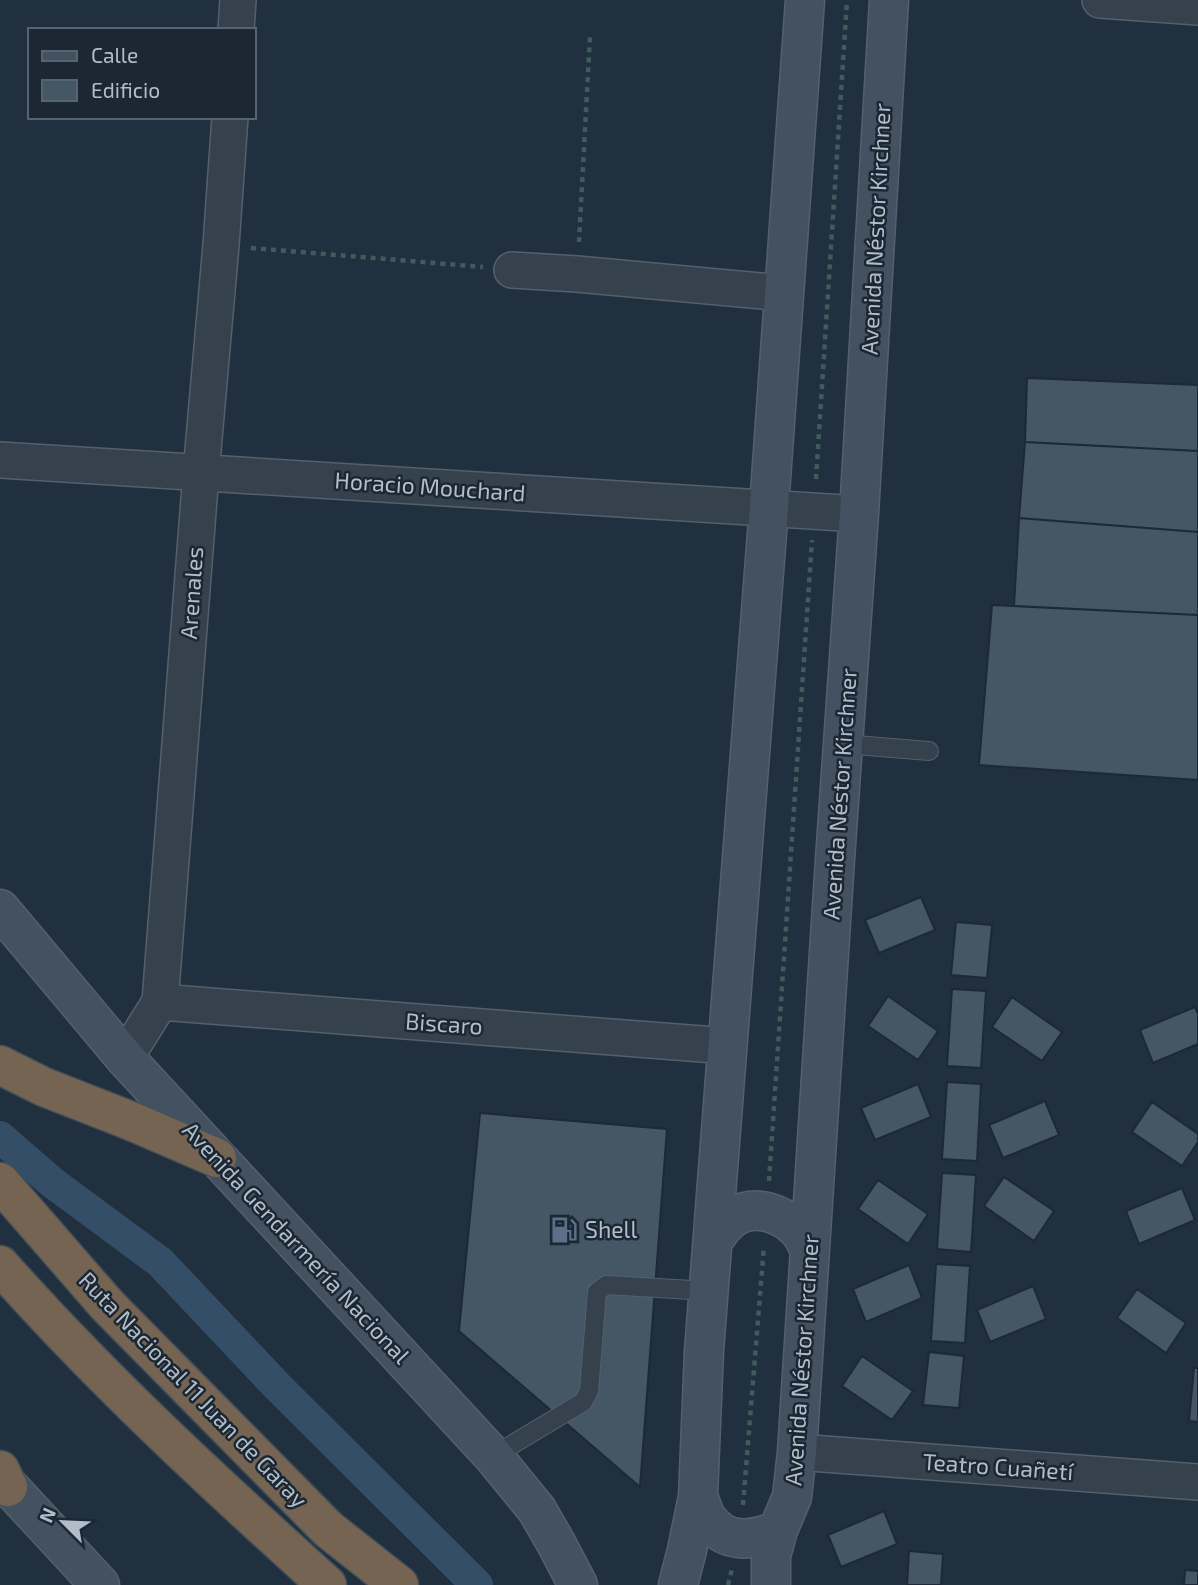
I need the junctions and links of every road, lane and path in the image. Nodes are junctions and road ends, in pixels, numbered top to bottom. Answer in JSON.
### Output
{"nodes":[{"id":1,"x":238,"y":0,"type":"edge"},
{"id":2,"x":805,"y":0,"type":"edge"},
{"id":3,"x":847,"y":0,"type":"edge"},
{"id":4,"x":889,"y":0,"type":"edge"},
{"id":5,"x":1100,"y":0,"type":"edge"},
{"id":6,"x":1198,"y":7,"type":"edge"},
{"id":7,"x":236,"y":28,"type":"edge"},
{"id":8,"x":590,"y":36,"type":"dead end"},
{"id":9,"x":230,"y":119,"type":"edge"},
{"id":10,"x":221,"y":245,"type":"junction"},
{"id":11,"x":512,"y":270,"type":"joint"},
{"id":12,"x":577,"y":274,"type":"junction"},
{"id":13,"x":783,"y":293,"type":"junction"},
{"id":14,"x":0,"y":460,"type":"edge"},
{"id":15,"x":201,"y":473,"type":"junction"},
{"id":16,"x":769,"y":507,"type":"junction"},
{"id":17,"x":814,"y":510,"type":"junction"},
{"id":18,"x":859,"y":514,"type":"junction"},
{"id":19,"x":843,"y":744,"type":"junction"},
{"id":20,"x":929,"y":751,"type":"dead end"},
{"id":21,"x":0,"y":909,"type":"edge"},
{"id":22,"x":160,"y":1002,"type":"junction"},
{"id":23,"x":728,"y":1046,"type":"junction"},
{"id":24,"x":125,"y":1058,"type":"junction"},
{"id":25,"x":0,"y":1065,"type":"edge"},
{"id":26,"x":217,"y":1158,"type":"junction"},
{"id":27,"x":0,"y":1182,"type":"edge"},
{"id":28,"x":767,"y":1211,"type":"junction"},
{"id":29,"x":713,"y":1241,"type":"junction"},
{"id":30,"x":810,"y":1250,"type":"junction"},
{"id":31,"x":0,"y":1265,"type":"edge"},
{"id":32,"x":709,"y":1291,"type":"junction"},
{"id":33,"x":797,"y":1452,"type":"junction"},
{"id":34,"x":493,"y":1456,"type":"junction"},
{"id":35,"x":2,"y":1482,"type":"edge"},
{"id":36,"x":1198,"y":1482,"type":"edge"},
{"id":37,"x":698,"y":1497,"type":"junction"},
{"id":38,"x":778,"y":1530,"type":"junction"},
{"id":39,"x":741,"y":1539,"type":"junction"},
{"id":40,"x":100,"y":1585,"type":"edge"},
{"id":41,"x":327,"y":1585,"type":"edge"},
{"id":42,"x":399,"y":1585,"type":"edge"},
{"id":43,"x":578,"y":1585,"type":"edge"},
{"id":44,"x":678,"y":1585,"type":"edge"},
{"id":45,"x":728,"y":1585,"type":"edge"},
{"id":46,"x":771,"y":1585,"type":"edge"}],
"edges":[{"from":1,"to":7,"type":"street"},
{"from":2,"to":13,"type":"main road"},
{"from":3,"to":17,"type":"path"},
{"from":4,"to":18,"type":"main road","name":"Avenida Néstor Kirchner"},
{"from":5,"to":6,"type":"street"},
{"from":8,"to":12,"type":"path"},
{"from":9,"to":10,"type":"street","name":"Arenales"},
{"from":10,"to":11,"type":"path"},
{"from":10,"to":15,"type":"street","name":"Arenales"},
{"from":11,"to":12,"type":"street"},
{"from":12,"to":13,"type":"street"},
{"from":13,"to":16,"type":"main road"},
{"from":14,"to":15,"type":"street","name":"Horacio Mouchard"},
{"from":15,"to":16,"type":"street","name":"Horacio Mouchard"},
{"from":15,"to":22,"type":"street","name":"Arenales"},
{"from":16,"to":17,"type":"street","name":"Horacio Mouchard"},
{"from":16,"to":23,"type":"main road"},
{"from":17,"to":18,"type":"street","name":"Horacio Mouchard"},
{"from":17,"to":28,"type":"path"},
{"from":18,"to":19,"type":"main road","name":"Avenida Néstor Kirchner"},
{"from":19,"to":20,"type":"lane"},
{"from":19,"to":30,"type":"main road","name":"Avenida Néstor Kirchner"},
{"from":21,"to":24,"type":"main road","name":"Avenida Gendarmería Nacional"},
{"from":22,"to":23,"type":"street","name":"Biscaro"},
{"from":22,"to":24,"type":"street","name":"Arenales"},
{"from":23,"to":29,"type":"main road"},
{"from":24,"to":26,"type":"main road","name":"Avenida Gendarmería Nacional"},
{"from":25,"to":26,"type":"highway"},
{"from":26,"to":34,"type":"main road","name":"Avenida Gendarmería Nacional"},
{"from":27,"to":42,"type":"highway","name":"Ruta Nacional 11 Juan de Garay"},
{"from":28,"to":29,"type":"main road"},
{"from":28,"to":30,"type":"main road"},
{"from":28,"to":39,"type":"path"},
{"from":29,"to":32,"type":"main road"},
{"from":30,"to":33,"type":"main road","name":"Avenida Néstor Kirchner"},
{"from":31,"to":41,"type":"highway","name":"Ruta Nacional 11 Juan de Garay"},
{"from":32,"to":34,"type":"lane"},
{"from":32,"to":37,"type":"main road"},
{"from":33,"to":36,"type":"street","name":"Teatro Cuañetí"},
{"from":33,"to":38,"type":"main road","name":"Avenida Néstor Kirchner"},
{"from":34,"to":43,"type":"main road","name":"Avenida Gendarmería Nacional"},
{"from":35,"to":40,"type":"main road"},
{"from":37,"to":39,"type":"main road"},
{"from":37,"to":44,"type":"main road"},
{"from":38,"to":39,"type":"main road"},
{"from":38,"to":46,"type":"main road","name":"Avenida Néstor Kirchner"},
{"from":39,"to":45,"type":"path"}]}
